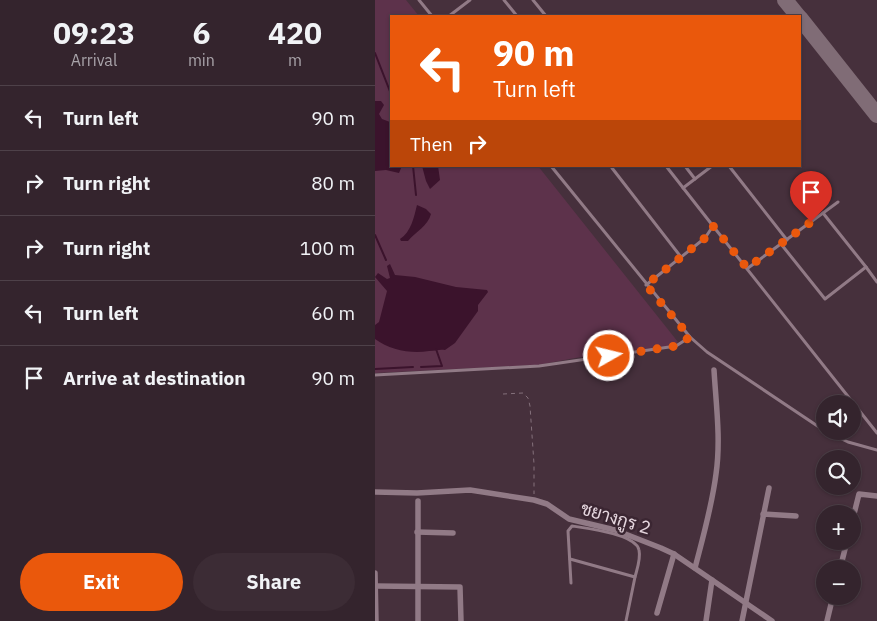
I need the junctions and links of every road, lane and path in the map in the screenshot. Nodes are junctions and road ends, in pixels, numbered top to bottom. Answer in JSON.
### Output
{"nodes":[{"id":1,"x":419,"y":0,"type":"edge"},
{"id":2,"x":470,"y":0,"type":"edge"},
{"id":3,"x":505,"y":0,"type":"edge"},
{"id":4,"x":534,"y":0,"type":"edge"},
{"id":5,"x":430,"y":15,"type":"edge"},
{"id":6,"x":454,"y":15,"type":"edge"},
{"id":7,"x":516,"y":15,"type":"edge"},
{"id":8,"x":545,"y":15,"type":"edge"},
{"id":9,"x":552,"y":167,"type":"edge"},
{"id":10,"x":667,"y":167,"type":"edge"},
{"id":11,"x":686,"y":167,"type":"edge"},
{"id":12,"x":711,"y":167,"type":"edge"},
{"id":13,"x":730,"y":167,"type":"edge"},
{"id":14,"x":612,"y":168,"type":"dead end"},
{"id":15,"x":695,"y":179,"type":"junction"},
{"id":16,"x":683,"y":188,"type":"junction"},
{"id":17,"x":838,"y":202,"type":"dead end"},
{"id":18,"x":823,"y":213,"type":"junction"},
{"id":19,"x":713,"y":226,"type":"junction"},
{"id":20,"x":787,"y":240,"type":"junction"},
{"id":21,"x":781,"y":244,"type":"junction"},
{"id":22,"x":681,"y":257,"type":"junction"},
{"id":23,"x":866,"y":267,"type":"junction"},
{"id":24,"x":747,"y":268,"type":"junction"},
{"id":25,"x":877,"y":282,"type":"edge"},
{"id":26,"x":646,"y":285,"type":"junction"},
{"id":27,"x":690,"y":337,"type":"junction"},
{"id":28,"x":714,"y":370,"type":"dead end"},
{"id":29,"x":375,"y":376,"type":"edge"},
{"id":30,"x":503,"y":394,"type":"dead end"},
{"id":31,"x":816,"y":425,"type":"edge"},
{"id":32,"x":877,"y":433,"type":"edge"},
{"id":33,"x":844,"y":440,"type":"edge"},
{"id":34,"x":877,"y":450,"type":"edge"},
{"id":35,"x":769,"y":488,"type":"dead end"},
{"id":36,"x":375,"y":492,"type":"edge"},
{"id":37,"x":877,"y":496,"type":"edge"},
{"id":38,"x":534,"y":500,"type":"junction"},
{"id":39,"x":418,"y":501,"type":"dead end"},
{"id":40,"x":856,"y":505,"type":"edge"},
{"id":41,"x":763,"y":514,"type":"junction"},
{"id":42,"x":796,"y":516,"type":"dead end"},
{"id":43,"x":417,"y":532,"type":"junction"},
{"id":44,"x":453,"y":533,"type":"dead end"},
{"id":45,"x":674,"y":554,"type":"junction"},
{"id":46,"x":570,"y":559,"type":"junction"},
{"id":47,"x":695,"y":568,"type":"junction"},
{"id":48,"x":375,"y":573,"type":"edge"},
{"id":49,"x":635,"y":577,"type":"junction"},
{"id":50,"x":712,"y":580,"type":"junction"},
{"id":51,"x":571,"y":583,"type":"dead end"},
{"id":52,"x":375,"y":586,"type":"edge"},
{"id":53,"x":417,"y":587,"type":"junction"},
{"id":54,"x":745,"y":603,"type":"junction"},
{"id":55,"x":831,"y":605,"type":"edge"},
{"id":56,"x":657,"y":614,"type":"dead end"},
{"id":57,"x":375,"y":617,"type":"edge"},
{"id":58,"x":376,"y":621,"type":"edge"},
{"id":59,"x":418,"y":621,"type":"edge"},
{"id":60,"x":461,"y":621,"type":"edge"},
{"id":61,"x":626,"y":621,"type":"edge"},
{"id":62,"x":706,"y":621,"type":"edge"},
{"id":63,"x":742,"y":621,"type":"edge"},
{"id":64,"x":772,"y":621,"type":"edge"},
{"id":65,"x":827,"y":621,"type":"edge"}],
"edges":[{"from":1,"to":5,"type":"lane"},
{"from":2,"to":6,"type":"lane"},
{"from":3,"to":7,"type":"lane"},
{"from":4,"to":8,"type":"lane"},
{"from":9,"to":26,"type":"lane"},
{"from":10,"to":16,"type":"lane"},
{"from":11,"to":15,"type":"lane"},
{"from":12,"to":15,"type":"lane"},
{"from":13,"to":20,"type":"lane"},
{"from":14,"to":22,"type":"lane"},
{"from":15,"to":16,"type":"lane"},
{"from":16,"to":19,"type":"lane"},
{"from":17,"to":18,"type":"lane"},
{"from":18,"to":20,"type":"lane"},
{"from":18,"to":23,"type":"lane"},
{"from":19,"to":22,"type":"lane"},
{"from":19,"to":24,"type":"lane"},
{"from":20,"to":21,"type":"lane"},
{"from":21,"to":23,"type":"lane"},
{"from":21,"to":24,"type":"lane"},
{"from":22,"to":26,"type":"lane"},
{"from":23,"to":25,"type":"lane"},
{"from":24,"to":32,"type":"lane"},
{"from":26,"to":27,"type":"lane"},
{"from":27,"to":29,"type":"lane"},
{"from":27,"to":31,"type":"lane"},
{"from":28,"to":47,"type":"street"},
{"from":30,"to":38,"type":"path"},
{"from":33,"to":34,"type":"lane"},
{"from":35,"to":41,"type":"street"},
{"from":36,"to":38,"type":"street","name":"ชยางกูร 2"},
{"from":37,"to":40,"type":"street"},
{"from":38,"to":45,"type":"street","name":"ชยางกูร 2"},
{"from":39,"to":43,"type":"street"},
{"from":41,"to":42,"type":"street"},
{"from":41,"to":54,"type":"street"},
{"from":43,"to":44,"type":"street"},
{"from":43,"to":53,"type":"street"},
{"from":45,"to":47,"type":"street","name":"ชยางกูร 2"},
{"from":45,"to":56,"type":"street"},
{"from":46,"to":49,"type":"lane"},
{"from":46,"to":49,"type":"lane"},
{"from":46,"to":51,"type":"lane"},
{"from":47,"to":50,"type":"street","name":"ชยางกูร 2"},
{"from":48,"to":52,"type":"street"},
{"from":49,"to":61,"type":"lane"},
{"from":50,"to":54,"type":"street","name":"ชยางกูร 2"},
{"from":50,"to":62,"type":"street"},
{"from":52,"to":53,"type":"street"},
{"from":52,"to":57,"type":"street"},
{"from":53,"to":59,"type":"street"},
{"from":53,"to":60,"type":"street"},
{"from":54,"to":63,"type":"street"},
{"from":54,"to":64,"type":"street","name":"ชยางกูร 2"},
{"from":55,"to":65,"type":"street"},
{"from":57,"to":58,"type":"street"}]}
